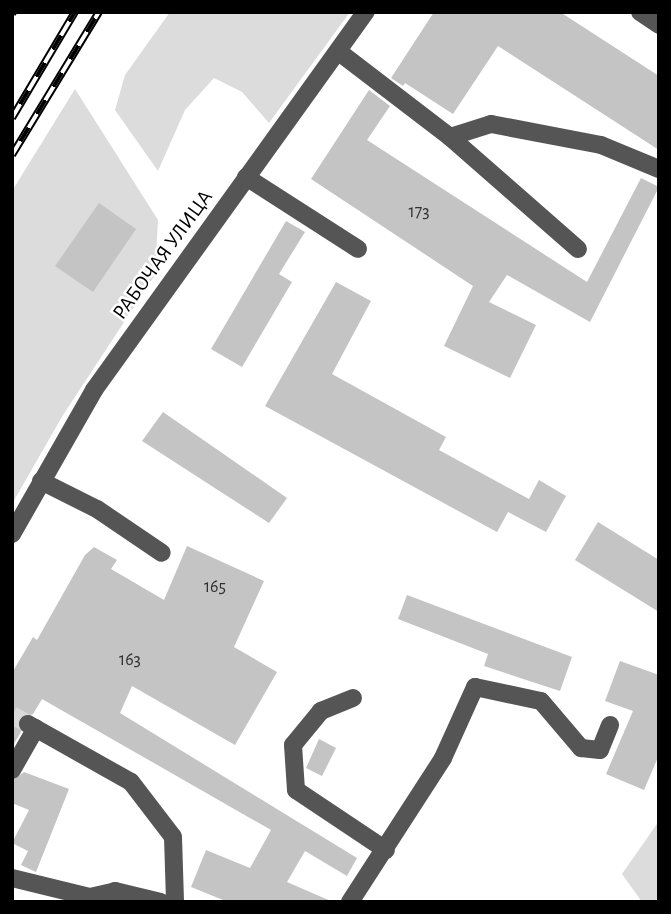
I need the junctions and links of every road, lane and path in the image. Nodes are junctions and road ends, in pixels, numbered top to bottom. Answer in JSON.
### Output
{"nodes":[{"id":1,"x":366,"y":12,"type":"edge"},
{"id":2,"x":640,"y":12,"type":"edge"},
{"id":3,"x":659,"y":25,"type":"edge"},
{"id":4,"x":339,"y":52,"type":"junction"},
{"id":5,"x":450,"y":137,"type":"junction"},
{"id":6,"x":659,"y":169,"type":"edge"},
{"id":7,"x":246,"y":177,"type":"junction"},
{"id":8,"x":358,"y":249,"type":"dead end"},
{"id":9,"x":578,"y":249,"type":"dead end"},
{"id":10,"x":41,"y":481,"type":"junction"},
{"id":11,"x":12,"y":534,"type":"edge"},
{"id":12,"x":162,"y":553,"type":"dead end"},
{"id":13,"x":353,"y":698,"type":"dead end"},
{"id":14,"x":610,"y":725,"type":"dead end"},
{"id":15,"x":12,"y":769,"type":"edge"},
{"id":16,"x":386,"y":850,"type":"junction"},
{"id":17,"x":12,"y":878,"type":"edge"},
{"id":18,"x":161,"y":902,"type":"edge"},
{"id":19,"x":175,"y":902,"type":"edge"},
{"id":20,"x":350,"y":902,"type":"edge"}],
"edges":[{"from":1,"to":4,"type":"street","name":"РАБОЧАЯ УЛИЦА"},
{"from":2,"to":3,"type":"street"},
{"from":4,"to":5,"type":"street"},
{"from":4,"to":7,"type":"street","name":"РАБОЧАЯ УЛИЦА"},
{"from":5,"to":6,"type":"street"},
{"from":5,"to":9,"type":"street"},
{"from":7,"to":8,"type":"street"},
{"from":7,"to":10,"type":"street","name":"РАБОЧАЯ УЛИЦА"},
{"from":10,"to":11,"type":"street","name":"РАБОЧАЯ УЛИЦА"},
{"from":10,"to":12,"type":"street"},
{"from":13,"to":16,"type":"street"},
{"from":14,"to":16,"type":"street"},
{"from":15,"to":19,"type":"street"},
{"from":16,"to":20,"type":"street"},
{"from":17,"to":18,"type":"street"}]}
